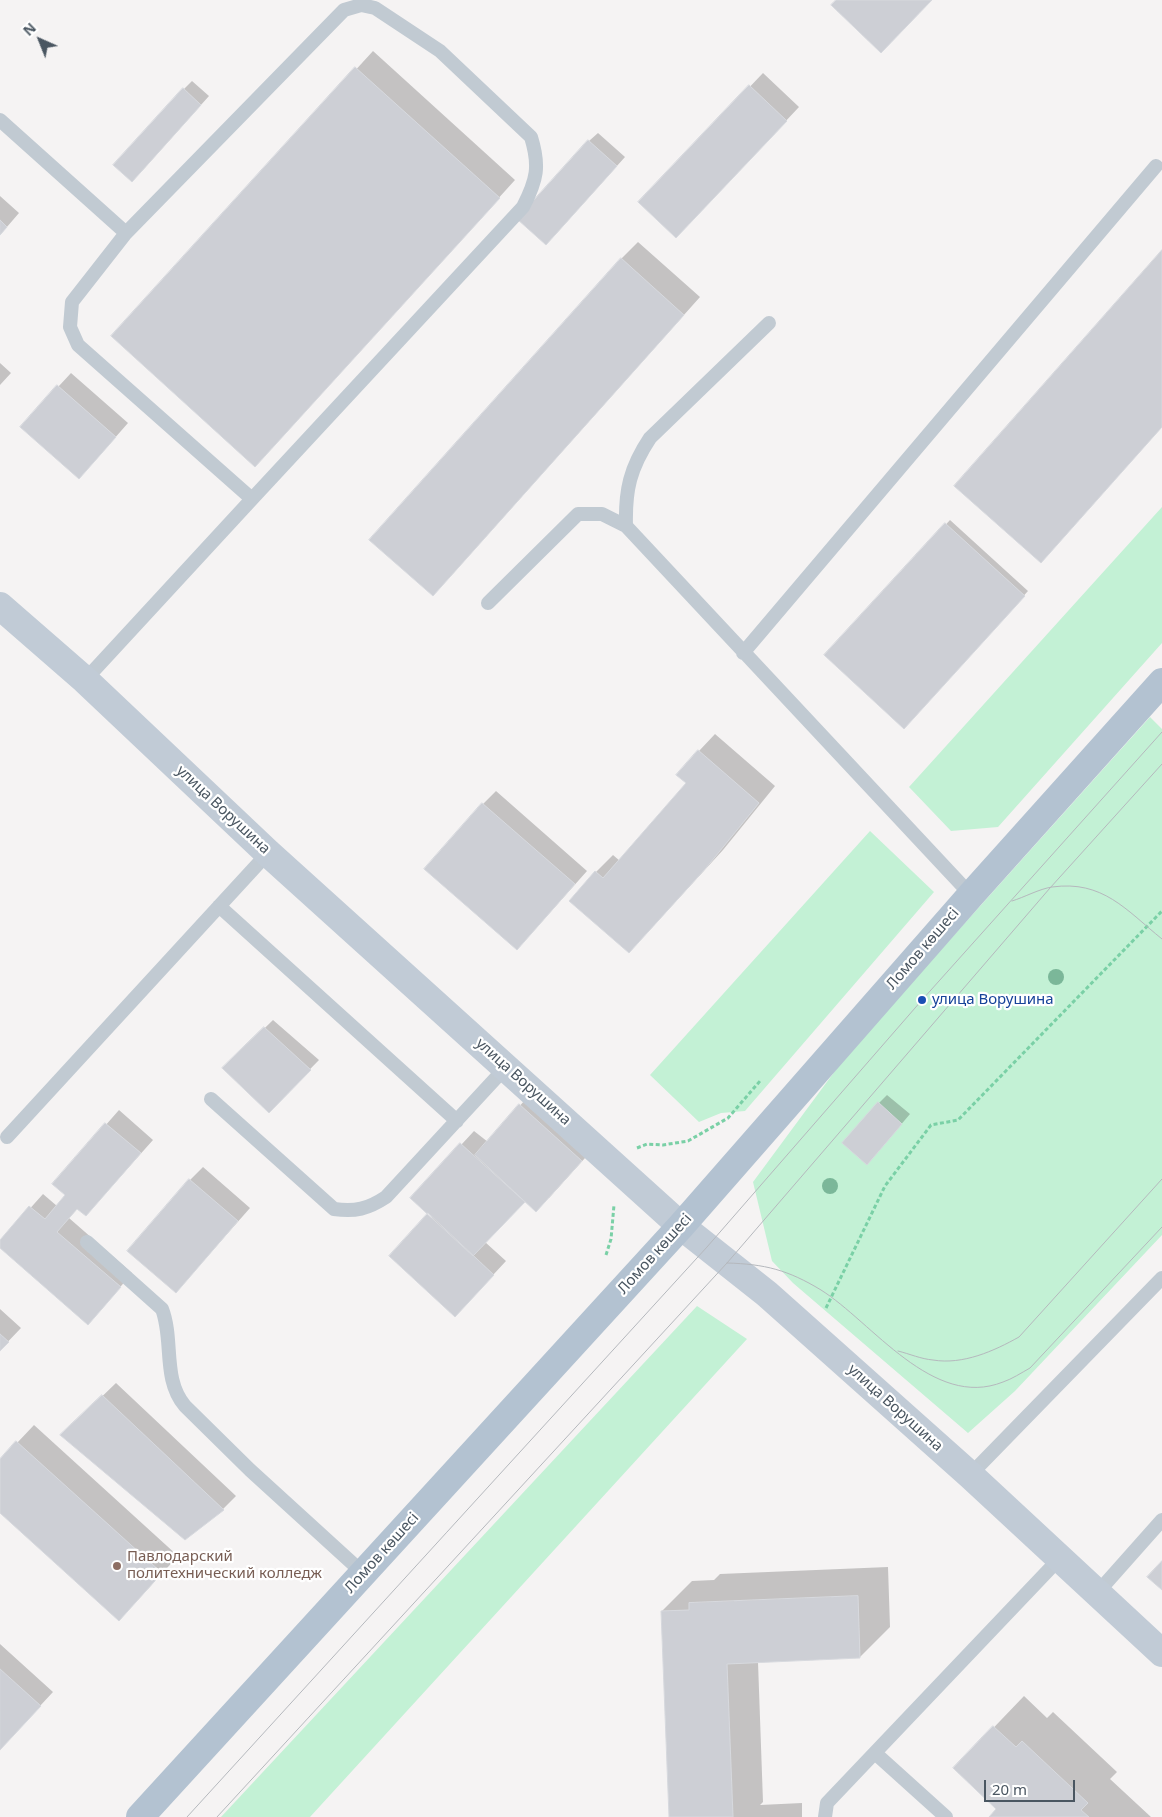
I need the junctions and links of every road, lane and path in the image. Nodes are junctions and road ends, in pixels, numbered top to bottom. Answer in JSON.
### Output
{"nodes":[{"id":1,"x":0,"y":120,"type":"edge"},
{"id":2,"x":1156,"y":166,"type":"dead end"},
{"id":3,"x":126,"y":232,"type":"junction"},
{"id":4,"x":769,"y":323,"type":"dead end"},
{"id":5,"x":252,"y":499,"type":"junction"},
{"id":6,"x":626,"y":526,"type":"junction"},
{"id":7,"x":488,"y":603,"type":"dead end"},
{"id":8,"x":0,"y":606,"type":"edge"},
{"id":9,"x":743,"y":653,"type":"junction"},
{"id":10,"x":85,"y":680,"type":"junction"},
{"id":11,"x":1162,"y":682,"type":"edge"},
{"id":12,"x":268,"y":853,"type":"junction"},
{"id":13,"x":971,"y":894,"type":"junction"},
{"id":14,"x":220,"y":906,"type":"junction"},
{"id":15,"x":1162,"y":911,"type":"edge"},
{"id":16,"x":507,"y":1066,"type":"junction"},
{"id":17,"x":760,"y":1081,"type":"dead end"},
{"id":18,"x":210,"y":1099,"type":"dead end"},
{"id":19,"x":457,"y":1121,"type":"junction"},
{"id":20,"x":7,"y":1136,"type":"dead end"},
{"id":21,"x":635,"y":1149,"type":"dead end"},
{"id":22,"x":613,"y":1202,"type":"dead end"},
{"id":23,"x":681,"y":1226,"type":"junction"},
{"id":24,"x":88,"y":1242,"type":"dead end"},
{"id":25,"x":606,"y":1255,"type":"dead end"},
{"id":26,"x":1162,"y":1278,"type":"edge"},
{"id":27,"x":825,"y":1311,"type":"dead end"},
{"id":28,"x":970,"y":1475,"type":"junction"},
{"id":29,"x":1162,"y":1520,"type":"edge"},
{"id":30,"x":1060,"y":1558,"type":"junction"},
{"id":31,"x":363,"y":1573,"type":"junction"},
{"id":32,"x":1098,"y":1592,"type":"junction"},
{"id":33,"x":1162,"y":1652,"type":"edge"},
{"id":34,"x":875,"y":1753,"type":"junction"},
{"id":35,"x":140,"y":1817,"type":"edge"},
{"id":36,"x":825,"y":1817,"type":"edge"},
{"id":37,"x":946,"y":1817,"type":"edge"}],
"edges":[{"from":1,"to":3,"type":"lane"},
{"from":2,"to":9,"type":"lane"},
{"from":3,"to":5,"type":"lane"},
{"from":3,"to":5,"type":"lane"},
{"from":4,"to":6,"type":"lane"},
{"from":5,"to":10,"type":"lane"},
{"from":6,"to":7,"type":"lane"},
{"from":6,"to":9,"type":"lane"},
{"from":8,"to":10,"type":"street","name":"улица Ворушина"},
{"from":9,"to":13,"type":"lane"},
{"from":10,"to":12,"type":"street","name":"улица Ворушина"},
{"from":11,"to":13,"type":"main road","name":"Ломов көшесі"},
{"from":12,"to":14,"type":"lane"},
{"from":12,"to":16,"type":"street","name":"улица Ворушина"},
{"from":13,"to":23,"type":"main road","name":"Ломов көшесі"},
{"from":14,"to":19,"type":"lane"},
{"from":14,"to":20,"type":"lane"},
{"from":15,"to":27,"type":"path"},
{"from":16,"to":19,"type":"lane"},
{"from":16,"to":23,"type":"street","name":"улица Ворушина"},
{"from":17,"to":21,"type":"path"},
{"from":18,"to":19,"type":"lane"},
{"from":22,"to":25,"type":"path"},
{"from":23,"to":28,"type":"street","name":"улица Ворушина"},
{"from":23,"to":31,"type":"main road","name":"Ломов көшесі"},
{"from":24,"to":31,"type":"lane"},
{"from":26,"to":28,"type":"lane"},
{"from":28,"to":30,"type":"street","name":"улица Ворушина"},
{"from":29,"to":32,"type":"lane"},
{"from":30,"to":32,"type":"street","name":"улица Ворушина"},
{"from":30,"to":34,"type":"lane"},
{"from":31,"to":35,"type":"main road","name":"Ломов көшесі"},
{"from":32,"to":33,"type":"street","name":"улица Ворушина"},
{"from":34,"to":36,"type":"lane"},
{"from":34,"to":37,"type":"lane"}]}
